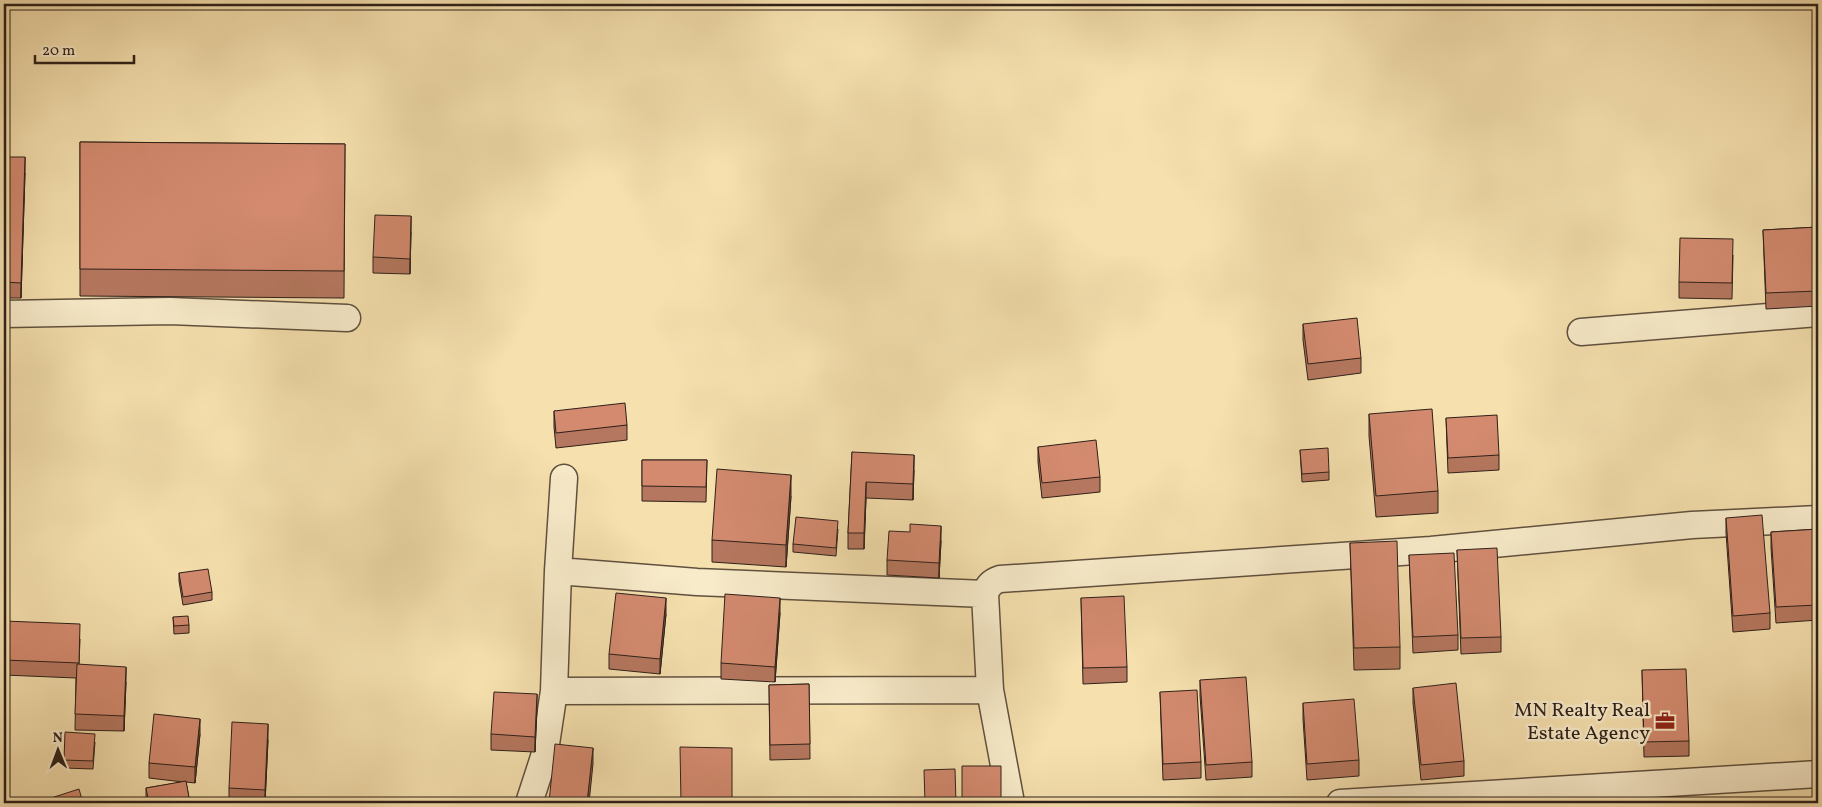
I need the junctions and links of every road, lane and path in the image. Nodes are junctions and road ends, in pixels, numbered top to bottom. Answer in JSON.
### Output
{"nodes":[{"id":1,"x":4,"y":314,"type":"edge"},
{"id":2,"x":1818,"y":314,"type":"edge"},
{"id":3,"x":346,"y":318,"type":"dead end"},
{"id":4,"x":1581,"y":332,"type":"dead end"},
{"id":5,"x":564,"y":478,"type":"dead end"},
{"id":6,"x":1818,"y":519,"type":"edge"},
{"id":7,"x":558,"y":571,"type":"junction"},
{"id":8,"x":985,"y":594,"type":"junction"},
{"id":9,"x":990,"y":690,"type":"junction"},
{"id":10,"x":554,"y":691,"type":"junction"},
{"id":11,"x":1818,"y":774,"type":"edge"},
{"id":12,"x":529,"y":803,"type":"edge"},
{"id":13,"x":1011,"y":803,"type":"edge"},
{"id":14,"x":1340,"y":803,"type":"edge"}],
"edges":[{"from":1,"to":3,"type":"street"},
{"from":2,"to":4,"type":"street"},
{"from":5,"to":7,"type":"street"},
{"from":6,"to":8,"type":"street"},
{"from":7,"to":8,"type":"street"},
{"from":7,"to":10,"type":"street"},
{"from":8,"to":9,"type":"street"},
{"from":9,"to":10,"type":"street"},
{"from":9,"to":13,"type":"street"},
{"from":10,"to":12,"type":"street"},
{"from":11,"to":14,"type":"street"}]}
